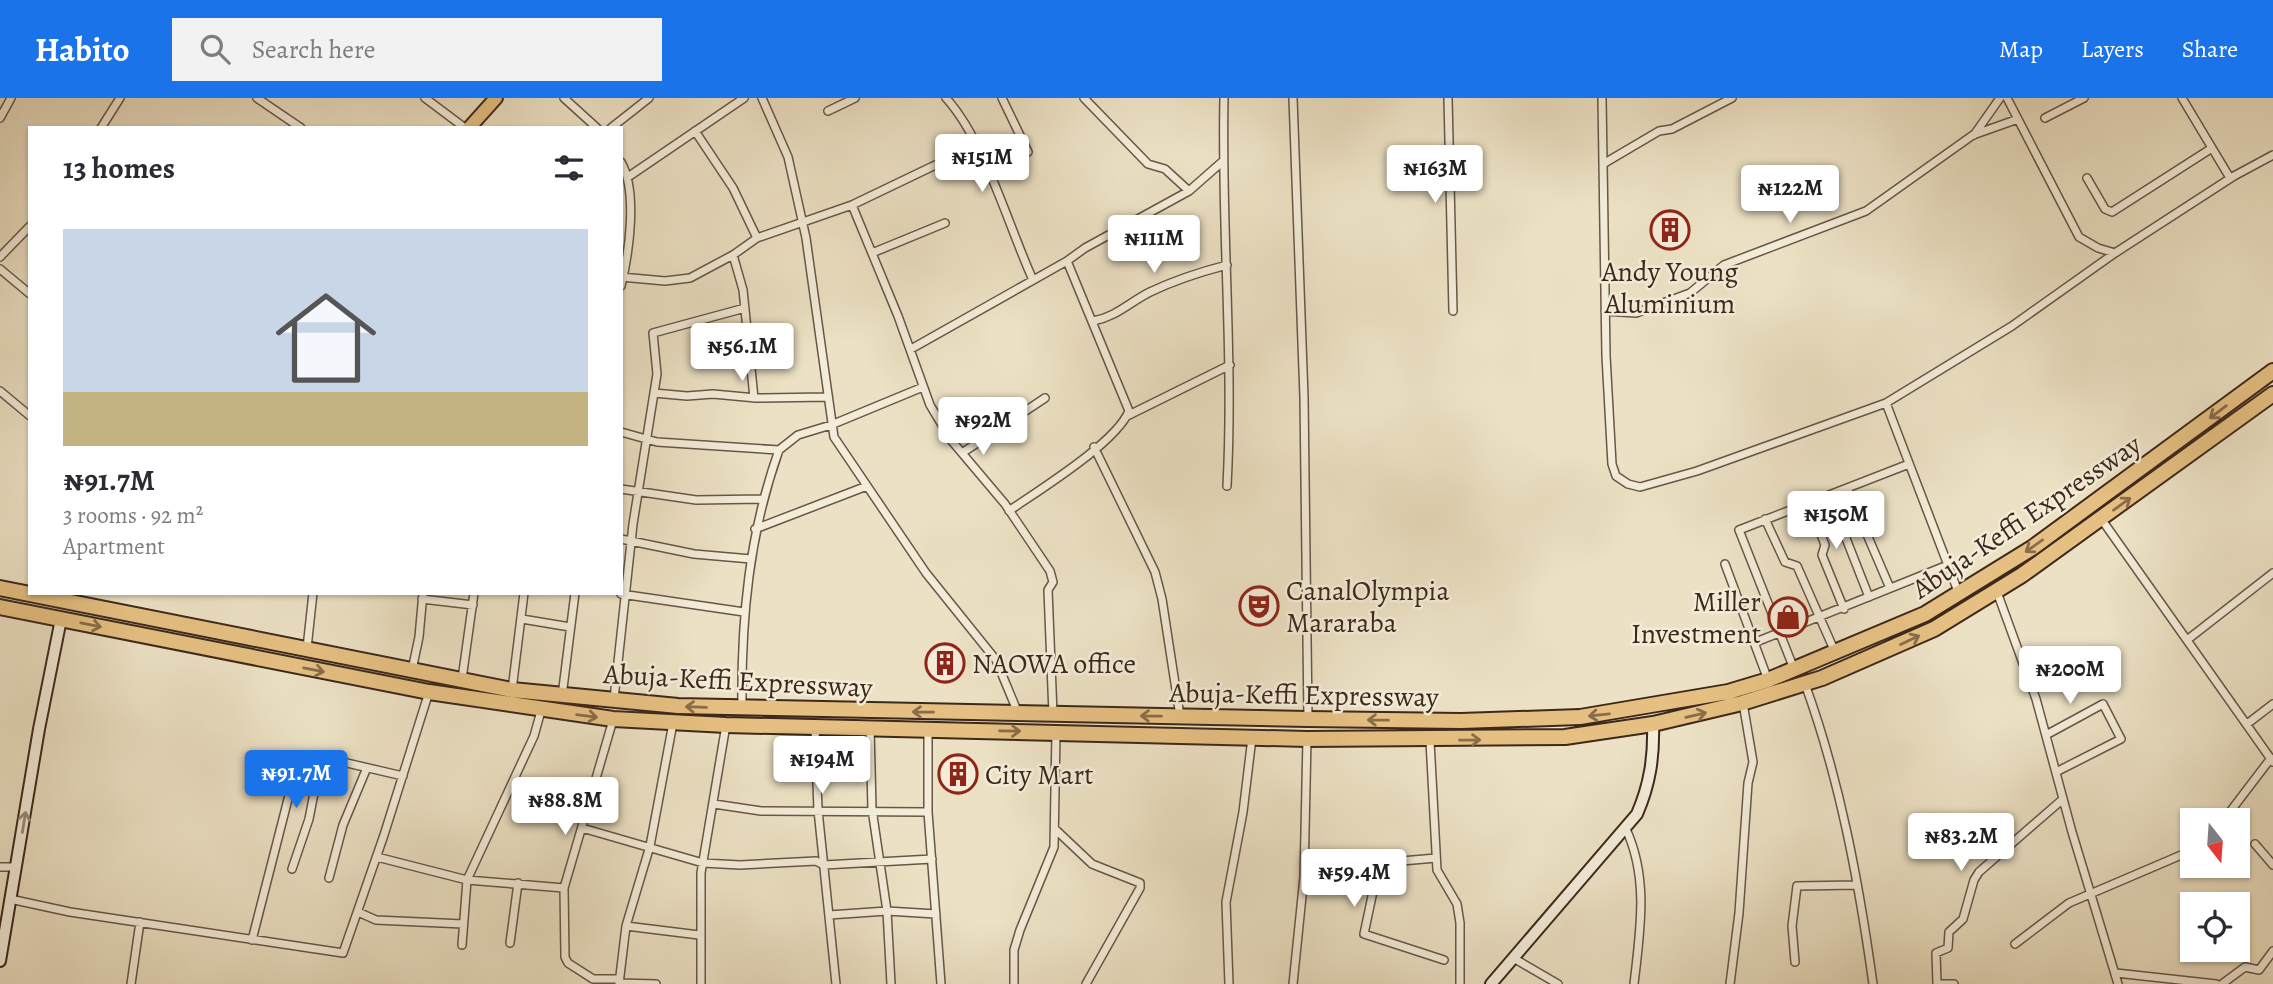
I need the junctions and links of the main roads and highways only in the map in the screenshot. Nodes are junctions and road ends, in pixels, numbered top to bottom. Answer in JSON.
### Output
{"nodes":[{"id":1,"x":496,"y":98,"type":"edge"},
{"id":2,"x":469,"y":126,"type":"edge"},
{"id":3,"x":2273,"y":372,"type":"edge"},
{"id":4,"x":2273,"y":394,"type":"edge"},
{"id":5,"x":0,"y":588,"type":"edge"},
{"id":6,"x":28,"y":592,"type":"edge"},
{"id":7,"x":46,"y":595,"type":"edge"},
{"id":8,"x":65,"y":598,"type":"edge"},
{"id":9,"x":0,"y":607,"type":"edge"},
{"id":10,"x":61,"y":619,"type":"junction"},
{"id":11,"x":1851,"y":647,"type":"junction"},
{"id":12,"x":1816,"y":660,"type":"junction"},
{"id":13,"x":1856,"y":664,"type":"junction"},
{"id":14,"x":1822,"y":678,"type":"junction"},
{"id":15,"x":1653,"y":724,"type":"junction"},
{"id":16,"x":0,"y":961,"type":"edge"},
{"id":17,"x":1491,"y":984,"type":"edge"}],
"edges":[{"from":1,"to":2,"type":"main road"},
{"from":3,"to":11,"type":"highway","name":"Abuja-Keffi Expressway","one_way":true},
{"from":13,"to":4,"type":"highway","name":"Abuja-Keffi Expressway","one_way":true},
{"from":5,"to":6,"type":"highway","name":"Abuja-Keffi Expressway"},
{"from":7,"to":8,"type":"highway","name":"Abuja-Keffi Expressway"},
{"from":12,"to":8,"type":"highway","name":"Abuja-Keffi Expressway","one_way":true},
{"from":9,"to":10,"type":"highway","name":"Abuja-Keffi Expressway"},
{"from":10,"to":15,"type":"highway","name":"Abuja-Keffi Expressway","one_way":true},
{"from":16,"to":10,"type":"main road","one_way":true},
{"from":11,"to":12,"type":"highway","name":"Abuja-Keffi Expressway"},
{"from":11,"to":13,"type":"highway"},
{"from":12,"to":14,"type":"highway"},
{"from":13,"to":14,"type":"highway","name":"Abuja-Keffi Expressway"},
{"from":15,"to":14,"type":"highway","name":"Abuja-Keffi Expressway","one_way":true},
{"from":15,"to":17,"type":"main road"}]}
